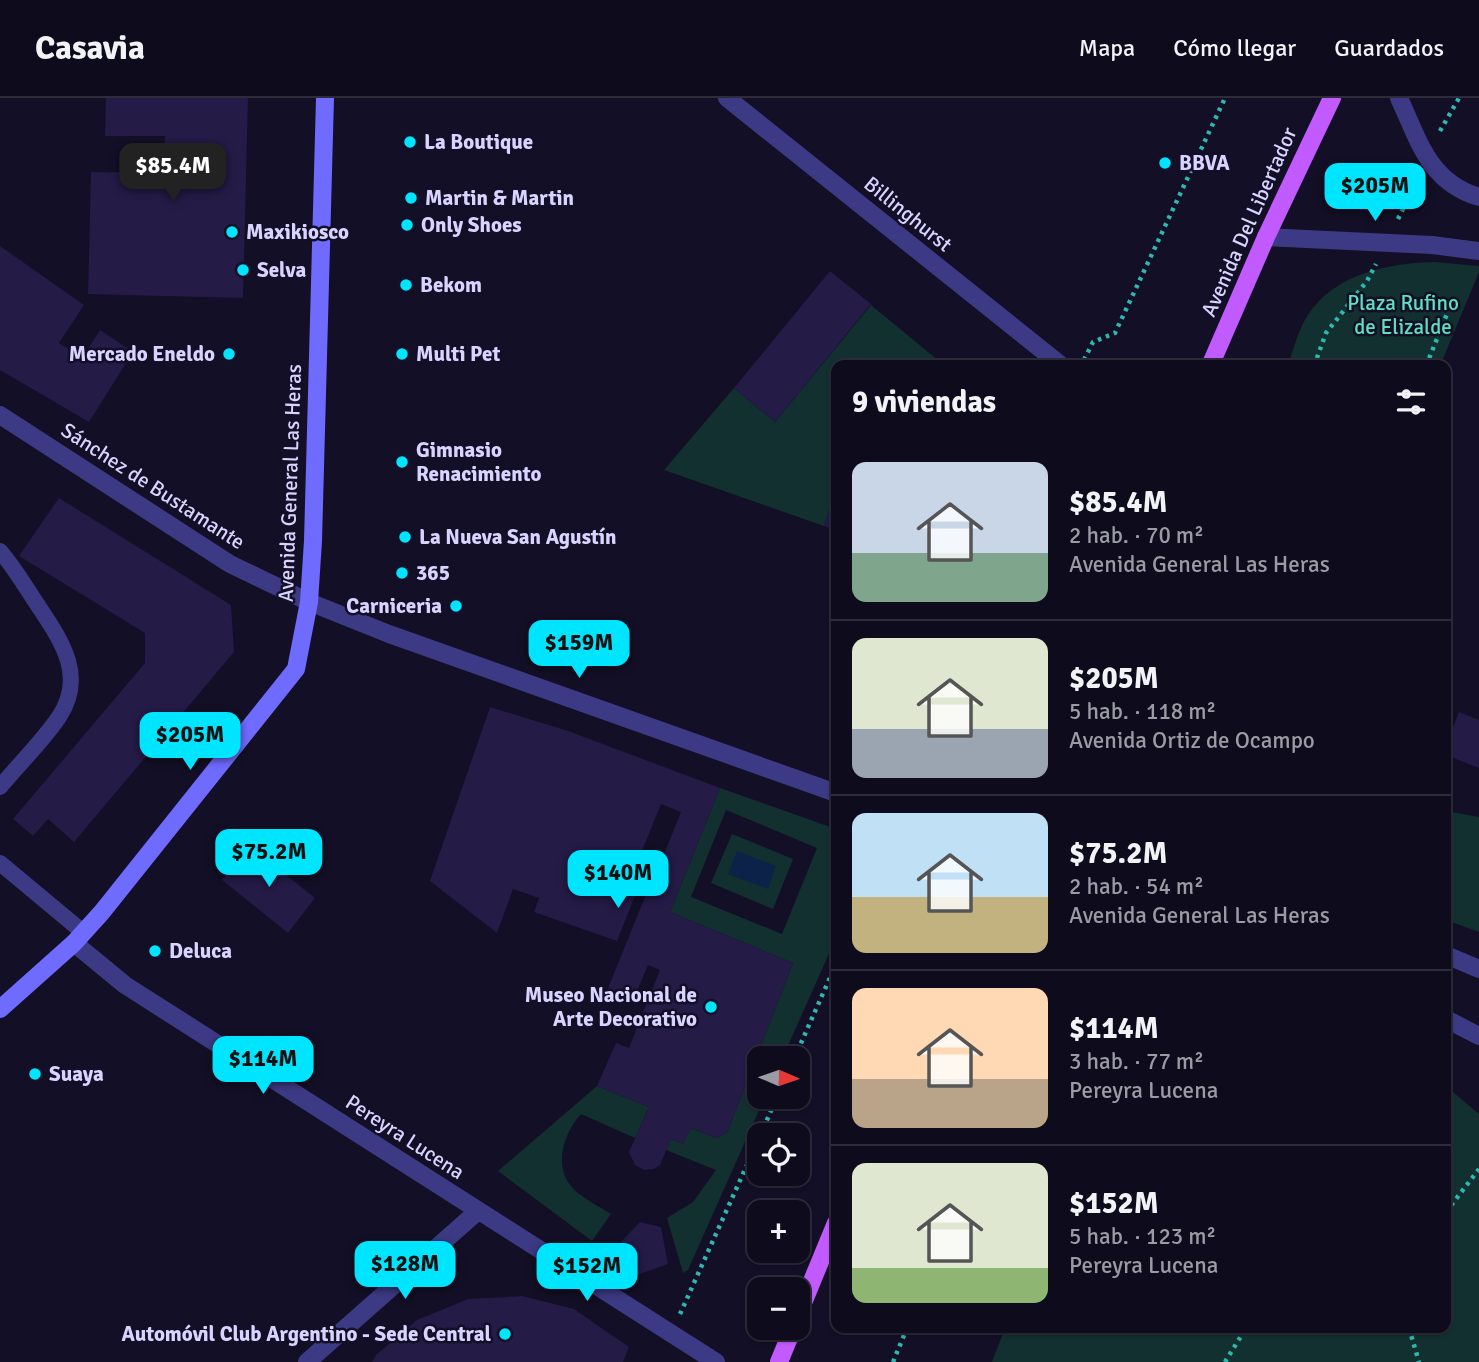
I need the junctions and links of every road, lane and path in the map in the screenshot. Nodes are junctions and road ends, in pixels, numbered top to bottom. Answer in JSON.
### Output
{"nodes":[{"id":1,"x":325,"y":98,"type":"edge"},
{"id":2,"x":727,"y":98,"type":"edge"},
{"id":3,"x":1225,"y":98,"type":"edge"},
{"id":4,"x":1332,"y":98,"type":"edge"},
{"id":5,"x":1399,"y":98,"type":"edge"},
{"id":6,"x":1479,"y":197,"type":"edge"},
{"id":7,"x":1266,"y":237,"type":"junction"},
{"id":8,"x":1479,"y":251,"type":"edge"},
{"id":9,"x":1447,"y":314,"type":"dead end"},
{"id":10,"x":1054,"y":360,"type":"edge"},
{"id":11,"x":1084,"y":360,"type":"edge"},
{"id":12,"x":1213,"y":360,"type":"edge"},
{"id":13,"x":1428,"y":360,"type":"edge"},
{"id":14,"x":0,"y":415,"type":"edge"},
{"id":15,"x":0,"y":551,"type":"edge"},
{"id":16,"x":310,"y":602,"type":"junction"},
{"id":17,"x":0,"y":787,"type":"edge"},
{"id":18,"x":831,"y":791,"type":"edge"},
{"id":19,"x":0,"y":863,"type":"edge"},
{"id":20,"x":79,"y":938,"type":"junction"},
{"id":21,"x":1451,"y":957,"type":"edge"},
{"id":22,"x":1479,"y":969,"type":"edge"},
{"id":23,"x":831,"y":975,"type":"edge"},
{"id":24,"x":0,"y":1009,"type":"edge"},
{"id":25,"x":1451,"y":1022,"type":"edge"},
{"id":26,"x":1479,"y":1037,"type":"edge"},
{"id":27,"x":800,"y":1046,"type":"edge"},
{"id":28,"x":747,"y":1165,"type":"edge"},
{"id":29,"x":1479,"y":1170,"type":"edge"},
{"id":30,"x":1451,"y":1206,"type":"edge"},
{"id":31,"x":478,"y":1211,"type":"junction"},
{"id":32,"x":831,"y":1235,"type":"edge"},
{"id":33,"x":810,"y":1286,"type":"edge"},
{"id":34,"x":671,"y":1333,"type":"junction"},
{"id":35,"x":905,"y":1333,"type":"edge"},
{"id":36,"x":1244,"y":1333,"type":"edge"},
{"id":37,"x":1410,"y":1333,"type":"edge"},
{"id":38,"x":788,"y":1340,"type":"edge"},
{"id":39,"x":307,"y":1362,"type":"edge"},
{"id":40,"x":716,"y":1362,"type":"edge"},
{"id":41,"x":779,"y":1362,"type":"edge"},
{"id":42,"x":893,"y":1362,"type":"edge"},
{"id":43,"x":1224,"y":1362,"type":"edge"},
{"id":44,"x":1419,"y":1362,"type":"edge"}],
"edges":[{"from":1,"to":16,"type":"main road","name":"Avenida General Las Heras"},
{"from":2,"to":10,"type":"street","name":"Billinghurst"},
{"from":3,"to":11,"type":"path"},
{"from":4,"to":7,"type":"main road","name":"Avenida Del Libertador"},
{"from":5,"to":6,"type":"street"},
{"from":7,"to":8,"type":"street"},
{"from":7,"to":12,"type":"main road","name":"Avenida Del Libertador"},
{"from":9,"to":13,"type":"path"},
{"from":14,"to":16,"type":"street","name":"Sánchez de Bustamante"},
{"from":15,"to":17,"type":"lane"},
{"from":16,"to":18,"type":"street","name":"Sánchez de Bustamante"},
{"from":16,"to":20,"type":"main road","name":"Avenida General Las Heras"},
{"from":19,"to":20,"type":"lane"},
{"from":20,"to":24,"type":"main road","name":"Avenida General Las Heras"},
{"from":20,"to":31,"type":"street","name":"Pereyra Lucena"},
{"from":21,"to":22,"type":"street"},
{"from":23,"to":27,"type":"path"},
{"from":25,"to":26,"type":"street"},
{"from":28,"to":34,"type":"path"},
{"from":29,"to":30,"type":"path"},
{"from":31,"to":34,"type":"street","name":"Pereyra Lucena"},
{"from":31,"to":39,"type":"street"},
{"from":32,"to":33,"type":"main road"},
{"from":34,"to":40,"type":"street","name":"Pereyra Lucena"},
{"from":35,"to":42,"type":"path"},
{"from":36,"to":43,"type":"path"},
{"from":37,"to":44,"type":"path"},
{"from":38,"to":41,"type":"main road"}]}
